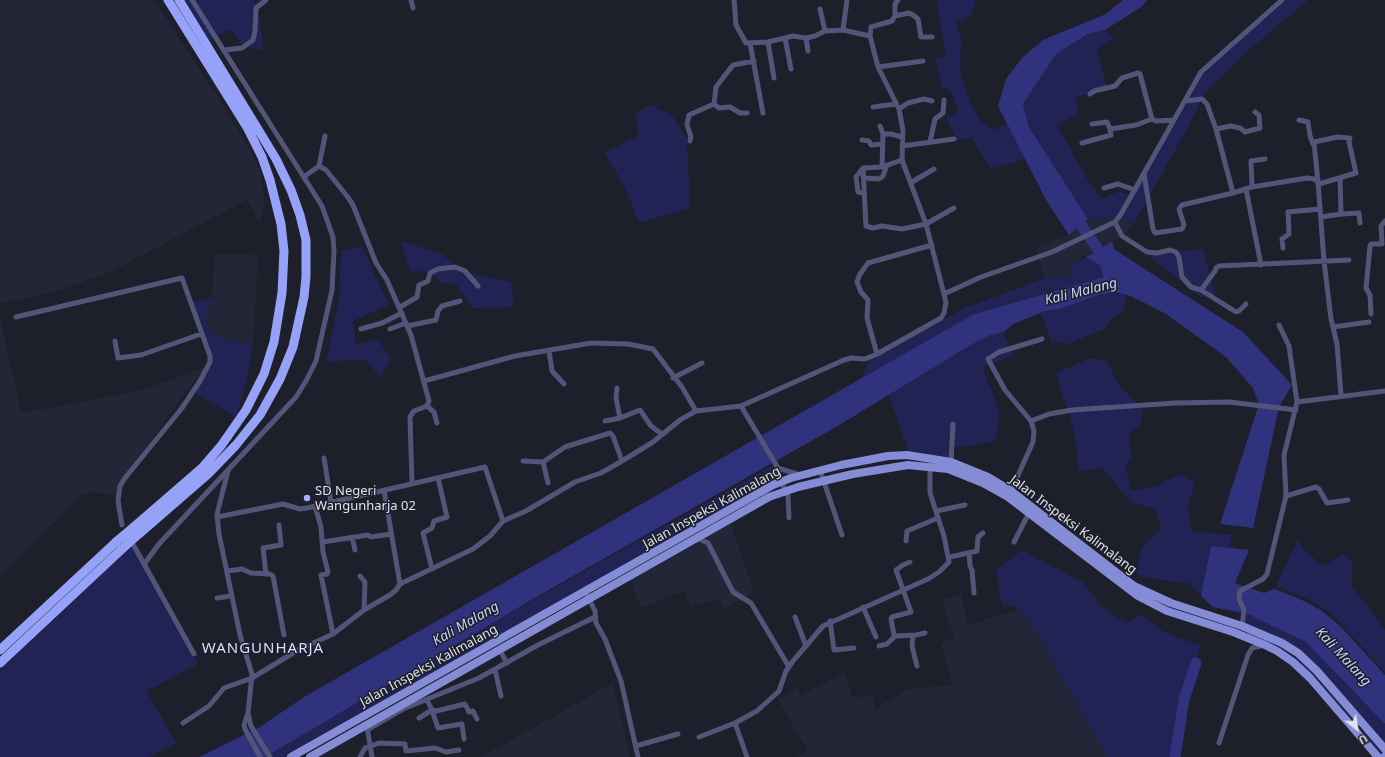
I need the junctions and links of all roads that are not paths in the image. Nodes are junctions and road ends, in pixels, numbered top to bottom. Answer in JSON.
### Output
{"nodes":[{"id":1,"x":168,"y":0,"type":"edge"},
{"id":2,"x":179,"y":0,"type":"edge"},
{"id":3,"x":192,"y":0,"type":"edge"},
{"id":4,"x":266,"y":0,"type":"edge"},
{"id":5,"x":411,"y":0,"type":"edge"},
{"id":6,"x":734,"y":0,"type":"edge"},
{"id":7,"x":847,"y":0,"type":"edge"},
{"id":8,"x":898,"y":0,"type":"edge"},
{"id":9,"x":1282,"y":0,"type":"edge"},
{"id":10,"x":413,"y":8,"type":"dead end"},
{"id":11,"x":820,"y":9,"type":"dead end"},
{"id":12,"x":895,"y":16,"type":"junction"},
{"id":13,"x":843,"y":30,"type":"junction"},
{"id":14,"x":825,"y":31,"type":"junction"},
{"id":15,"x":870,"y":36,"type":"junction"},
{"id":16,"x":932,"y":37,"type":"dead end"},
{"id":17,"x":786,"y":38,"type":"junction"},
{"id":18,"x":806,"y":38,"type":"junction"},
{"id":19,"x":768,"y":42,"type":"junction"},
{"id":20,"x":750,"y":43,"type":"junction"},
{"id":21,"x":225,"y":50,"type":"junction"},
{"id":22,"x":808,"y":51,"type":"dead end"},
{"id":23,"x":754,"y":61,"type":"junction"},
{"id":24,"x":923,"y":61,"type":"dead end"},
{"id":25,"x":878,"y":67,"type":"junction"},
{"id":26,"x":791,"y":69,"type":"dead end"},
{"id":27,"x":774,"y":78,"type":"dead end"},
{"id":28,"x":1090,"y":94,"type":"dead end"},
{"id":29,"x":944,"y":100,"type":"dead end"},
{"id":30,"x":932,"y":101,"type":"dead end"},
{"id":31,"x":1185,"y":101,"type":"junction"},
{"id":32,"x":714,"y":104,"type":"junction"},
{"id":33,"x":897,"y":106,"type":"junction"},
{"id":34,"x":873,"y":107,"type":"dead end"},
{"id":35,"x":1255,"y":112,"type":"dead end"},
{"id":36,"x":747,"y":113,"type":"dead end"},
{"id":37,"x":763,"y":113,"type":"dead end"},
{"id":38,"x":1152,"y":119,"type":"junction"},
{"id":39,"x":1174,"y":120,"type":"junction"},
{"id":40,"x":1299,"y":120,"type":"dead end"},
{"id":41,"x":1092,"y":124,"type":"dead end"},
{"id":42,"x":880,"y":126,"type":"dead end"},
{"id":43,"x":1110,"y":129,"type":"junction"},
{"id":44,"x":1216,"y":129,"type":"junction"},
{"id":45,"x":883,"y":134,"type":"junction"},
{"id":46,"x":324,"y":136,"type":"dead end"},
{"id":47,"x":902,"y":137,"type":"junction"},
{"id":48,"x":954,"y":139,"type":"dead end"},
{"id":49,"x":862,"y":140,"type":"dead end"},
{"id":50,"x":690,"y":141,"type":"dead end"},
{"id":51,"x":930,"y":142,"type":"junction"},
{"id":52,"x":1082,"y":143,"type":"dead end"},
{"id":53,"x":882,"y":144,"type":"junction"},
{"id":54,"x":1314,"y":144,"type":"junction"},
{"id":55,"x":902,"y":146,"type":"junction"},
{"id":56,"x":1265,"y":159,"type":"dead end"},
{"id":57,"x":902,"y":160,"type":"junction"},
{"id":58,"x":319,"y":166,"type":"junction"},
{"id":59,"x":885,"y":166,"type":"junction"},
{"id":60,"x":864,"y":168,"type":"junction"},
{"id":61,"x":934,"y":170,"type":"dead end"},
{"id":62,"x":1144,"y":174,"type":"junction"},
{"id":63,"x":305,"y":176,"type":"junction"},
{"id":64,"x":865,"y":178,"type":"junction"},
{"id":65,"x":1340,"y":178,"type":"junction"},
{"id":66,"x":912,"y":182,"type":"junction"},
{"id":67,"x":1318,"y":183,"type":"junction"},
{"id":68,"x":1252,"y":187,"type":"junction"},
{"id":69,"x":1104,"y":188,"type":"dead end"},
{"id":70,"x":1246,"y":188,"type":"junction"},
{"id":71,"x":1135,"y":190,"type":"junction"},
{"id":72,"x":864,"y":193,"type":"junction"},
{"id":73,"x":1233,"y":193,"type":"junction"},
{"id":74,"x":954,"y":208,"type":"dead end"},
{"id":75,"x":1320,"y":209,"type":"junction"},
{"id":76,"x":1341,"y":214,"type":"junction"},
{"id":77,"x":1321,"y":218,"type":"junction"},
{"id":78,"x":1385,"y":221,"type":"edge"},
{"id":79,"x":1112,"y":223,"type":"junction"},
{"id":80,"x":1360,"y":223,"type":"dead end"},
{"id":81,"x":926,"y":224,"type":"junction"},
{"id":82,"x":932,"y":245,"type":"junction"},
{"id":83,"x":1283,"y":248,"type":"dead end"},
{"id":84,"x":1349,"y":260,"type":"dead end"},
{"id":85,"x":1324,"y":261,"type":"junction"},
{"id":86,"x":1261,"y":265,"type":"junction"},
{"id":87,"x":478,"y":286,"type":"dead end"},
{"id":88,"x":1201,"y":290,"type":"junction"},
{"id":89,"x":944,"y":294,"type":"junction"},
{"id":90,"x":460,"y":301,"type":"dead end"},
{"id":91,"x":1246,"y":304,"type":"dead end"},
{"id":92,"x":400,"y":307,"type":"junction"},
{"id":93,"x":402,"y":313,"type":"junction"},
{"id":94,"x":1371,"y":314,"type":"dead end"},
{"id":95,"x":16,"y":317,"type":"dead end"},
{"id":96,"x":1369,"y":322,"type":"dead end"},
{"id":97,"x":407,"y":325,"type":"junction"},
{"id":98,"x":1279,"y":325,"type":"dead end"},
{"id":99,"x":1333,"y":327,"type":"junction"},
{"id":100,"x":361,"y":329,"type":"dead end"},
{"id":101,"x":390,"y":329,"type":"dead end"},
{"id":102,"x":201,"y":334,"type":"junction"},
{"id":103,"x":1042,"y":339,"type":"dead end"},
{"id":104,"x":114,"y":341,"type":"dead end"},
{"id":105,"x":549,"y":351,"type":"junction"},
{"id":106,"x":877,"y":354,"type":"junction"},
{"id":107,"x":702,"y":363,"type":"dead end"},
{"id":108,"x":673,"y":378,"type":"junction"},
{"id":109,"x":424,"y":381,"type":"junction"},
{"id":110,"x":564,"y":384,"type":"dead end"},
{"id":111,"x":617,"y":388,"type":"dead end"},
{"id":112,"x":1385,"y":391,"type":"edge"},
{"id":113,"x":1341,"y":395,"type":"junction"},
{"id":114,"x":1297,"y":402,"type":"junction"},
{"id":115,"x":427,"y":406,"type":"junction"},
{"id":116,"x":741,"y":406,"type":"junction"},
{"id":117,"x":1294,"y":410,"type":"junction"},
{"id":118,"x":696,"y":411,"type":"junction"},
{"id":119,"x":620,"y":418,"type":"junction"},
{"id":120,"x":605,"y":421,"type":"dead end"},
{"id":121,"x":1031,"y":421,"type":"junction"},
{"id":122,"x":437,"y":423,"type":"dead end"},
{"id":123,"x":953,"y":424,"type":"dead end"},
{"id":124,"x":662,"y":434,"type":"junction"},
{"id":125,"x":324,"y":458,"type":"dead end"},
{"id":126,"x":875,"y":458,"type":"junction"},
{"id":127,"x":931,"y":458,"type":"junction"},
{"id":128,"x":523,"y":461,"type":"dead end"},
{"id":129,"x":622,"y":461,"type":"junction"},
{"id":130,"x":543,"y":462,"type":"junction"},
{"id":131,"x":951,"y":462,"type":"junction"},
{"id":132,"x":776,"y":466,"type":"junction"},
{"id":133,"x":930,"y":466,"type":"junction"},
{"id":134,"x":876,"y":469,"type":"junction"},
{"id":135,"x":820,"y":470,"type":"junction"},
{"id":136,"x":228,"y":471,"type":"junction"},
{"id":137,"x":801,"y":475,"type":"junction"},
{"id":138,"x":438,"y":478,"type":"junction"},
{"id":139,"x":824,"y":480,"type":"junction"},
{"id":140,"x":548,"y":482,"type":"dead end"},
{"id":141,"x":781,"y":482,"type":"junction"},
{"id":142,"x":412,"y":483,"type":"junction"},
{"id":143,"x":773,"y":485,"type":"junction"},
{"id":144,"x":211,"y":488,"type":"junction"},
{"id":145,"x":384,"y":490,"type":"junction"},
{"id":146,"x":786,"y":490,"type":"junction"},
{"id":147,"x":222,"y":493,"type":"junction"},
{"id":148,"x":1010,"y":494,"type":"junction"},
{"id":149,"x":1286,"y":496,"type":"junction"},
{"id":150,"x":1348,"y":500,"type":"dead end"},
{"id":151,"x":331,"y":502,"type":"junction"},
{"id":152,"x":965,"y":505,"type":"dead end"},
{"id":153,"x":315,"y":506,"type":"junction"},
{"id":154,"x":1030,"y":509,"type":"junction"},
{"id":155,"x":936,"y":511,"type":"junction"},
{"id":156,"x":217,"y":517,"type":"junction"},
{"id":157,"x":789,"y":518,"type":"dead end"},
{"id":158,"x":938,"y":518,"type":"junction"},
{"id":159,"x":503,"y":521,"type":"junction"},
{"id":160,"x":122,"y":525,"type":"dead end"},
{"id":161,"x":279,"y":525,"type":"dead end"},
{"id":162,"x":137,"y":530,"type":"junction"},
{"id":163,"x":983,"y":533,"type":"dead end"},
{"id":164,"x":391,"y":534,"type":"junction"},
{"id":165,"x":842,"y":535,"type":"dead end"},
{"id":166,"x":352,"y":537,"type":"junction"},
{"id":167,"x":697,"y":538,"type":"junction"},
{"id":168,"x":906,"y":541,"type":"dead end"},
{"id":169,"x":323,"y":542,"type":"junction"},
{"id":170,"x":682,"y":542,"type":"junction"},
{"id":171,"x":1014,"y":542,"type":"dead end"},
{"id":172,"x":133,"y":544,"type":"dead end"},
{"id":173,"x":119,"y":545,"type":"junction"},
{"id":174,"x":355,"y":550,"type":"dead end"},
{"id":175,"x":969,"y":554,"type":"junction"},
{"id":176,"x":950,"y":557,"type":"junction"},
{"id":177,"x":910,"y":562,"type":"dead end"},
{"id":178,"x":145,"y":563,"type":"junction"},
{"id":179,"x":432,"y":569,"type":"junction"},
{"id":180,"x":228,"y":571,"type":"junction"},
{"id":181,"x":266,"y":574,"type":"junction"},
{"id":182,"x":360,"y":576,"type":"dead end"},
{"id":183,"x":400,"y":584,"type":"junction"},
{"id":184,"x":904,"y":590,"type":"junction"},
{"id":185,"x":974,"y":593,"type":"dead end"},
{"id":186,"x":587,"y":595,"type":"junction"},
{"id":187,"x":232,"y":596,"type":"junction"},
{"id":188,"x":217,"y":598,"type":"dead end"},
{"id":189,"x":863,"y":607,"type":"junction"},
{"id":190,"x":364,"y":610,"type":"junction"},
{"id":191,"x":595,"y":617,"type":"junction"},
{"id":192,"x":795,"y":617,"type":"dead end"},
{"id":193,"x":830,"y":621,"type":"junction"},
{"id":194,"x":1237,"y":628,"type":"junction"},
{"id":195,"x":925,"y":632,"type":"dead end"},
{"id":196,"x":333,"y":634,"type":"junction"},
{"id":197,"x":284,"y":635,"type":"dead end"},
{"id":198,"x":895,"y":636,"type":"junction"},
{"id":199,"x":913,"y":636,"type":"junction"},
{"id":200,"x":876,"y":637,"type":"dead end"},
{"id":201,"x":1265,"y":644,"type":"junction"},
{"id":202,"x":806,"y":646,"type":"junction"},
{"id":203,"x":879,"y":646,"type":"dead end"},
{"id":204,"x":854,"y":648,"type":"dead end"},
{"id":205,"x":499,"y":649,"type":"junction"},
{"id":206,"x":0,"y":650,"type":"edge"},
{"id":207,"x":194,"y":654,"type":"dead end"},
{"id":208,"x":1306,"y":661,"type":"junction"},
{"id":209,"x":0,"y":663,"type":"edge"},
{"id":210,"x":507,"y":663,"type":"junction"},
{"id":211,"x":917,"y":666,"type":"dead end"},
{"id":212,"x":789,"y":667,"type":"junction"},
{"id":213,"x":1300,"y":668,"type":"junction"},
{"id":214,"x":495,"y":670,"type":"junction"},
{"id":215,"x":252,"y":678,"type":"junction"},
{"id":216,"x":443,"y":681,"type":"junction"},
{"id":217,"x":1327,"y":682,"type":"junction"},
{"id":218,"x":1319,"y":688,"type":"junction"},
{"id":219,"x":448,"y":691,"type":"junction"},
{"id":220,"x":501,"y":696,"type":"dead end"},
{"id":221,"x":427,"y":700,"type":"junction"},
{"id":222,"x":432,"y":710,"type":"junction"},
{"id":223,"x":248,"y":713,"type":"junction"},
{"id":224,"x":1356,"y":716,"type":"junction"},
{"id":225,"x":419,"y":718,"type":"dead end"},
{"id":226,"x":478,"y":719,"type":"dead end"},
{"id":227,"x":1348,"y":722,"type":"junction"},
{"id":228,"x":183,"y":723,"type":"dead end"},
{"id":229,"x":735,"y":723,"type":"junction"},
{"id":230,"x":367,"y":727,"type":"junction"},
{"id":231,"x":1367,"y":729,"type":"junction"},
{"id":232,"x":678,"y":734,"type":"dead end"},
{"id":233,"x":1360,"y":736,"type":"junction"},
{"id":234,"x":700,"y":737,"type":"dead end"},
{"id":235,"x":464,"y":739,"type":"dead end"},
{"id":236,"x":1219,"y":744,"type":"dead end"},
{"id":237,"x":370,"y":745,"type":"junction"},
{"id":238,"x":636,"y":746,"type":"junction"},
{"id":239,"x":1385,"y":749,"type":"edge"},
{"id":240,"x":459,"y":750,"type":"dead end"},
{"id":241,"x":442,"y":754,"type":"edge"},
{"id":242,"x":260,"y":757,"type":"edge"},
{"id":243,"x":270,"y":757,"type":"edge"},
{"id":244,"x":291,"y":757,"type":"edge"},
{"id":245,"x":310,"y":757,"type":"edge"},
{"id":246,"x":360,"y":757,"type":"edge"},
{"id":247,"x":372,"y":757,"type":"edge"},
{"id":248,"x":638,"y":757,"type":"edge"},
{"id":249,"x":747,"y":757,"type":"edge"},
{"id":250,"x":1378,"y":757,"type":"edge"}],
"edges":[{"from":1,"to":162,"type":"highway"},
{"from":2,"to":162,"type":"highway"},
{"from":3,"to":21,"type":"street"},
{"from":4,"to":21,"type":"street"},
{"from":5,"to":10,"type":"street"},
{"from":6,"to":20,"type":"street"},
{"from":7,"to":13,"type":"street"},
{"from":8,"to":12,"type":"street"},
{"from":9,"to":31,"type":"street"},
{"from":11,"to":14,"type":"street"},
{"from":12,"to":15,"type":"street"},
{"from":12,"to":16,"type":"street"},
{"from":13,"to":14,"type":"street"},
{"from":13,"to":15,"type":"street"},
{"from":14,"to":18,"type":"street"},
{"from":15,"to":25,"type":"street"},
{"from":17,"to":18,"type":"street"},
{"from":17,"to":19,"type":"street"},
{"from":17,"to":26,"type":"street"},
{"from":18,"to":22,"type":"street"},
{"from":19,"to":20,"type":"street"},
{"from":19,"to":27,"type":"street"},
{"from":20,"to":23,"type":"street"},
{"from":21,"to":63,"type":"street"},
{"from":23,"to":32,"type":"street"},
{"from":23,"to":37,"type":"street"},
{"from":24,"to":25,"type":"street"},
{"from":25,"to":33,"type":"street"},
{"from":28,"to":38,"type":"street"},
{"from":29,"to":51,"type":"street"},
{"from":30,"to":33,"type":"street"},
{"from":31,"to":39,"type":"street"},
{"from":31,"to":44,"type":"street"},
{"from":32,"to":36,"type":"street"},
{"from":32,"to":50,"type":"street"},
{"from":33,"to":34,"type":"street"},
{"from":33,"to":47,"type":"street"},
{"from":35,"to":44,"type":"street"},
{"from":38,"to":39,"type":"street"},
{"from":38,"to":43,"type":"street"},
{"from":39,"to":62,"type":"street"},
{"from":40,"to":54,"type":"street"},
{"from":41,"to":43,"type":"street"},
{"from":42,"to":45,"type":"street"},
{"from":43,"to":52,"type":"street"},
{"from":44,"to":73,"type":"street"},
{"from":45,"to":47,"type":"street"},
{"from":45,"to":53,"type":"street"},
{"from":46,"to":58,"type":"street"},
{"from":47,"to":55,"type":"street"},
{"from":48,"to":51,"type":"street"},
{"from":49,"to":53,"type":"street"},
{"from":51,"to":55,"type":"street"},
{"from":53,"to":59,"type":"street"},
{"from":54,"to":65,"type":"street"},
{"from":54,"to":67,"type":"street"},
{"from":55,"to":57,"type":"street"},
{"from":56,"to":68,"type":"street"},
{"from":57,"to":59,"type":"street"},
{"from":57,"to":66,"type":"street"},
{"from":58,"to":63,"type":"street"},
{"from":58,"to":92,"type":"street"},
{"from":59,"to":60,"type":"street"},
{"from":59,"to":64,"type":"street"},
{"from":60,"to":64,"type":"street"},
{"from":60,"to":72,"type":"street"},
{"from":61,"to":66,"type":"street"},
{"from":62,"to":71,"type":"street"},
{"from":62,"to":73,"type":"street"},
{"from":63,"to":136,"type":"street"},
{"from":64,"to":72,"type":"street"},
{"from":65,"to":67,"type":"street"},
{"from":65,"to":76,"type":"street"},
{"from":66,"to":81,"type":"street"},
{"from":67,"to":68,"type":"street"},
{"from":67,"to":75,"type":"street"},
{"from":68,"to":70,"type":"street"},
{"from":69,"to":71,"type":"street"},
{"from":70,"to":73,"type":"street"},
{"from":70,"to":86,"type":"street"},
{"from":71,"to":79,"type":"street"},
{"from":72,"to":81,"type":"street"},
{"from":74,"to":81,"type":"street"},
{"from":75,"to":77,"type":"street"},
{"from":75,"to":83,"type":"street"},
{"from":76,"to":77,"type":"street"},
{"from":76,"to":80,"type":"street"},
{"from":77,"to":85,"type":"street"},
{"from":78,"to":94,"type":"street"},
{"from":79,"to":88,"type":"street"},
{"from":79,"to":89,"type":"street"},
{"from":81,"to":82,"type":"street"},
{"from":82,"to":89,"type":"street"},
{"from":82,"to":106,"type":"street"},
{"from":84,"to":85,"type":"street"},
{"from":85,"to":86,"type":"street"},
{"from":85,"to":99,"type":"street"},
{"from":86,"to":88,"type":"street"},
{"from":87,"to":92,"type":"street"},
{"from":88,"to":91,"type":"street"},
{"from":89,"to":106,"type":"street"},
{"from":90,"to":97,"type":"street"},
{"from":92,"to":93,"type":"street"},
{"from":93,"to":97,"type":"street"},
{"from":93,"to":100,"type":"street"},
{"from":95,"to":102,"type":"street"},
{"from":96,"to":99,"type":"street"},
{"from":97,"to":101,"type":"street"},
{"from":97,"to":109,"type":"street"},
{"from":98,"to":114,"type":"street"},
{"from":99,"to":113,"type":"street"},
{"from":102,"to":104,"type":"street"},
{"from":102,"to":160,"type":"street"},
{"from":103,"to":121,"type":"street"},
{"from":105,"to":108,"type":"street"},
{"from":105,"to":109,"type":"street"},
{"from":105,"to":110,"type":"street"},
{"from":106,"to":116,"type":"street"},
{"from":107,"to":108,"type":"street"},
{"from":108,"to":118,"type":"street"},
{"from":109,"to":115,"type":"street"},
{"from":111,"to":119,"type":"street"},
{"from":112,"to":113,"type":"street"},
{"from":113,"to":114,"type":"street"},
{"from":114,"to":117,"type":"street"},
{"from":115,"to":122,"type":"street"},
{"from":115,"to":142,"type":"street"},
{"from":116,"to":118,"type":"street"},
{"from":116,"to":132,"type":"street"},
{"from":117,"to":121,"type":"street"},
{"from":117,"to":149,"type":"street"},
{"from":118,"to":124,"type":"street"},
{"from":119,"to":120,"type":"street"},
{"from":119,"to":124,"type":"street"},
{"from":121,"to":148,"type":"street"},
{"from":123,"to":131,"type":"street"},
{"from":124,"to":129,"type":"street"},
{"from":125,"to":151,"type":"street"},
{"from":126,"to":127,"type":"main road","name":"Jalan Inspeksi Kalimalang"},
{"from":126,"to":134,"type":"main road"},
{"from":126,"to":135,"type":"main road","name":"Jalan Inspeksi Kalimalang"},
{"from":127,"to":131,"type":"main road","name":"Jalan Inspeksi Kalimalang"},
{"from":127,"to":133,"type":"street"},
{"from":128,"to":130,"type":"street"},
{"from":129,"to":130,"type":"street"},
{"from":129,"to":159,"type":"street"},
{"from":130,"to":140,"type":"street"},
{"from":131,"to":148,"type":"main road","name":"Jalan Inspeksi Kalimalang"},
{"from":132,"to":137,"type":"street"},
{"from":132,"to":143,"type":"street"},
{"from":133,"to":134,"type":"main road","name":"Jalan Inspeksi Kalimalang"},
{"from":133,"to":148,"type":"main road","name":"Jalan Inspeksi Kalimalang"},
{"from":133,"to":155,"type":"street"},
{"from":134,"to":139,"type":"main road","name":"Jalan Inspeksi Kalimalang"},
{"from":135,"to":137,"type":"main road","name":"Jalan Inspeksi Kalimalang"},
{"from":135,"to":139,"type":"street"},
{"from":136,"to":144,"type":"street"},
{"from":136,"to":147,"type":"street"},
{"from":137,"to":141,"type":"main road","name":"Jalan Inspeksi Kalimalang"},
{"from":138,"to":142,"type":"street"},
{"from":138,"to":159,"type":"street"},
{"from":138,"to":179,"type":"street"},
{"from":139,"to":146,"type":"main road","name":"Jalan Inspeksi Kalimalang"},
{"from":139,"to":165,"type":"street"},
{"from":141,"to":143,"type":"main road","name":"Jalan Inspeksi Kalimalang"},
{"from":141,"to":146,"type":"street"},
{"from":142,"to":145,"type":"street"},
{"from":143,"to":170,"type":"main road","name":"Jalan Inspeksi Kalimalang"},
{"from":144,"to":147,"type":"street"},
{"from":144,"to":178,"type":"street"},
{"from":145,"to":151,"type":"street"},
{"from":145,"to":164,"type":"street"},
{"from":146,"to":157,"type":"street"},
{"from":146,"to":167,"type":"main road","name":"Jalan Inspeksi Kalimalang"},
{"from":147,"to":156,"type":"street"},
{"from":148,"to":154,"type":"main road","name":"Jalan Inspeksi Kalimalang"},
{"from":149,"to":150,"type":"street"},
{"from":149,"to":194,"type":"street"},
{"from":151,"to":153,"type":"street"},
{"from":152,"to":155,"type":"street"},
{"from":153,"to":156,"type":"street"},
{"from":153,"to":169,"type":"street"},
{"from":154,"to":171,"type":"street"},
{"from":154,"to":194,"type":"main road","name":"Jalan Inspeksi Kalimalang"},
{"from":154,"to":194,"type":"main road","name":"Jalan Inspeksi Kalimalang"},
{"from":155,"to":158,"type":"street"},
{"from":156,"to":180,"type":"street"},
{"from":158,"to":168,"type":"street"},
{"from":158,"to":176,"type":"street"},
{"from":159,"to":179,"type":"street"},
{"from":161,"to":181,"type":"street"},
{"from":162,"to":173,"type":"highway","bridge":true},
{"from":163,"to":175,"type":"street"},
{"from":164,"to":166,"type":"street"},
{"from":164,"to":183,"type":"street"},
{"from":166,"to":169,"type":"street"},
{"from":166,"to":174,"type":"street"},
{"from":167,"to":170,"type":"main road","name":"Jalan Inspeksi Kalimalang"},
{"from":167,"to":212,"type":"street"},
{"from":169,"to":196,"type":"street"},
{"from":170,"to":186,"type":"main road","name":"Jalan Inspeksi Kalimalang"},
{"from":172,"to":178,"type":"street"},
{"from":173,"to":206,"type":"highway"},
{"from":173,"to":209,"type":"highway"},
{"from":175,"to":176,"type":"street"},
{"from":175,"to":185,"type":"street"},
{"from":176,"to":184,"type":"street"},
{"from":177,"to":184,"type":"street"},
{"from":178,"to":207,"type":"street"},
{"from":179,"to":183,"type":"street"},
{"from":180,"to":181,"type":"street"},
{"from":180,"to":187,"type":"street"},
{"from":181,"to":197,"type":"street"},
{"from":182,"to":190,"type":"street"},
{"from":183,"to":190,"type":"street"},
{"from":184,"to":189,"type":"street"},
{"from":184,"to":198,"type":"street"},
{"from":186,"to":191,"type":"street"},
{"from":186,"to":205,"type":"main road","name":"Jalan Inspeksi Kalimalang"},
{"from":186,"to":244,"type":"main road","name":"Jalan Inspeksi Kalimalang"},
{"from":187,"to":188,"type":"street"},
{"from":187,"to":215,"type":"street"},
{"from":189,"to":193,"type":"street"},
{"from":189,"to":200,"type":"street"},
{"from":190,"to":196,"type":"street"},
{"from":191,"to":210,"type":"street"},
{"from":191,"to":238,"type":"street"},
{"from":192,"to":202,"type":"street"},
{"from":193,"to":202,"type":"street"},
{"from":193,"to":204,"type":"street"},
{"from":194,"to":201,"type":"main road","name":"Jalan Inspeksi Kalimalang"},
{"from":194,"to":208,"type":"main road","name":"Jalan Inspeksi Kalimalang"},
{"from":195,"to":199,"type":"street"},
{"from":196,"to":215,"type":"street"},
{"from":198,"to":199,"type":"street"},
{"from":198,"to":203,"type":"street"},
{"from":199,"to":211,"type":"street"},
{"from":201,"to":213,"type":"main road","name":"Jalan Inspeksi Kalimalang"},
{"from":201,"to":236,"type":"street"},
{"from":202,"to":212,"type":"street"},
{"from":205,"to":210,"type":"street"},
{"from":205,"to":216,"type":"main road","name":"Jalan Inspeksi Kalimalang"},
{"from":208,"to":213,"type":"main road"},
{"from":208,"to":217,"type":"main road","name":"Jalan Inspeksi Kalimalang"},
{"from":210,"to":214,"type":"street"},
{"from":212,"to":229,"type":"street"},
{"from":213,"to":218,"type":"main road","name":"Jalan Inspeksi Kalimalang"},
{"from":214,"to":219,"type":"street"},
{"from":214,"to":220,"type":"street"},
{"from":215,"to":223,"type":"street"},
{"from":215,"to":228,"type":"street"},
{"from":216,"to":219,"type":"street"},
{"from":216,"to":230,"type":"main road","name":"Jalan Inspeksi Kalimalang"},
{"from":217,"to":218,"type":"main road"},
{"from":217,"to":224,"type":"main road","name":"Jalan Inspeksi Kalimalang"},
{"from":218,"to":227,"type":"main road","name":"Jalan Inspeksi Kalimalang"},
{"from":219,"to":221,"type":"street"},
{"from":221,"to":222,"type":"street"},
{"from":221,"to":230,"type":"street"},
{"from":222,"to":225,"type":"street"},
{"from":222,"to":226,"type":"street"},
{"from":222,"to":235,"type":"street"},
{"from":223,"to":242,"type":"street"},
{"from":223,"to":243,"type":"street"},
{"from":224,"to":227,"type":"main road"},
{"from":224,"to":231,"type":"main road","name":"Jalan Inspeksi Kalimalang"},
{"from":227,"to":233,"type":"main road","name":"Jalan Inspeksi Kalimalang"},
{"from":229,"to":234,"type":"street"},
{"from":229,"to":249,"type":"street"},
{"from":230,"to":237,"type":"street"},
{"from":230,"to":245,"type":"main road","name":"Jalan Inspeksi Kalimalang"},
{"from":231,"to":233,"type":"main road"},
{"from":231,"to":239,"type":"main road","name":"Jalan Inspeksi Kalimalang"},
{"from":232,"to":238,"type":"street"},
{"from":233,"to":250,"type":"main road","name":"Jalan Inspeksi Kalimalang"},
{"from":237,"to":241,"type":"street"},
{"from":237,"to":246,"type":"street"},
{"from":237,"to":247,"type":"street"},
{"from":238,"to":248,"type":"street"},
{"from":240,"to":241,"type":"street"}]}
